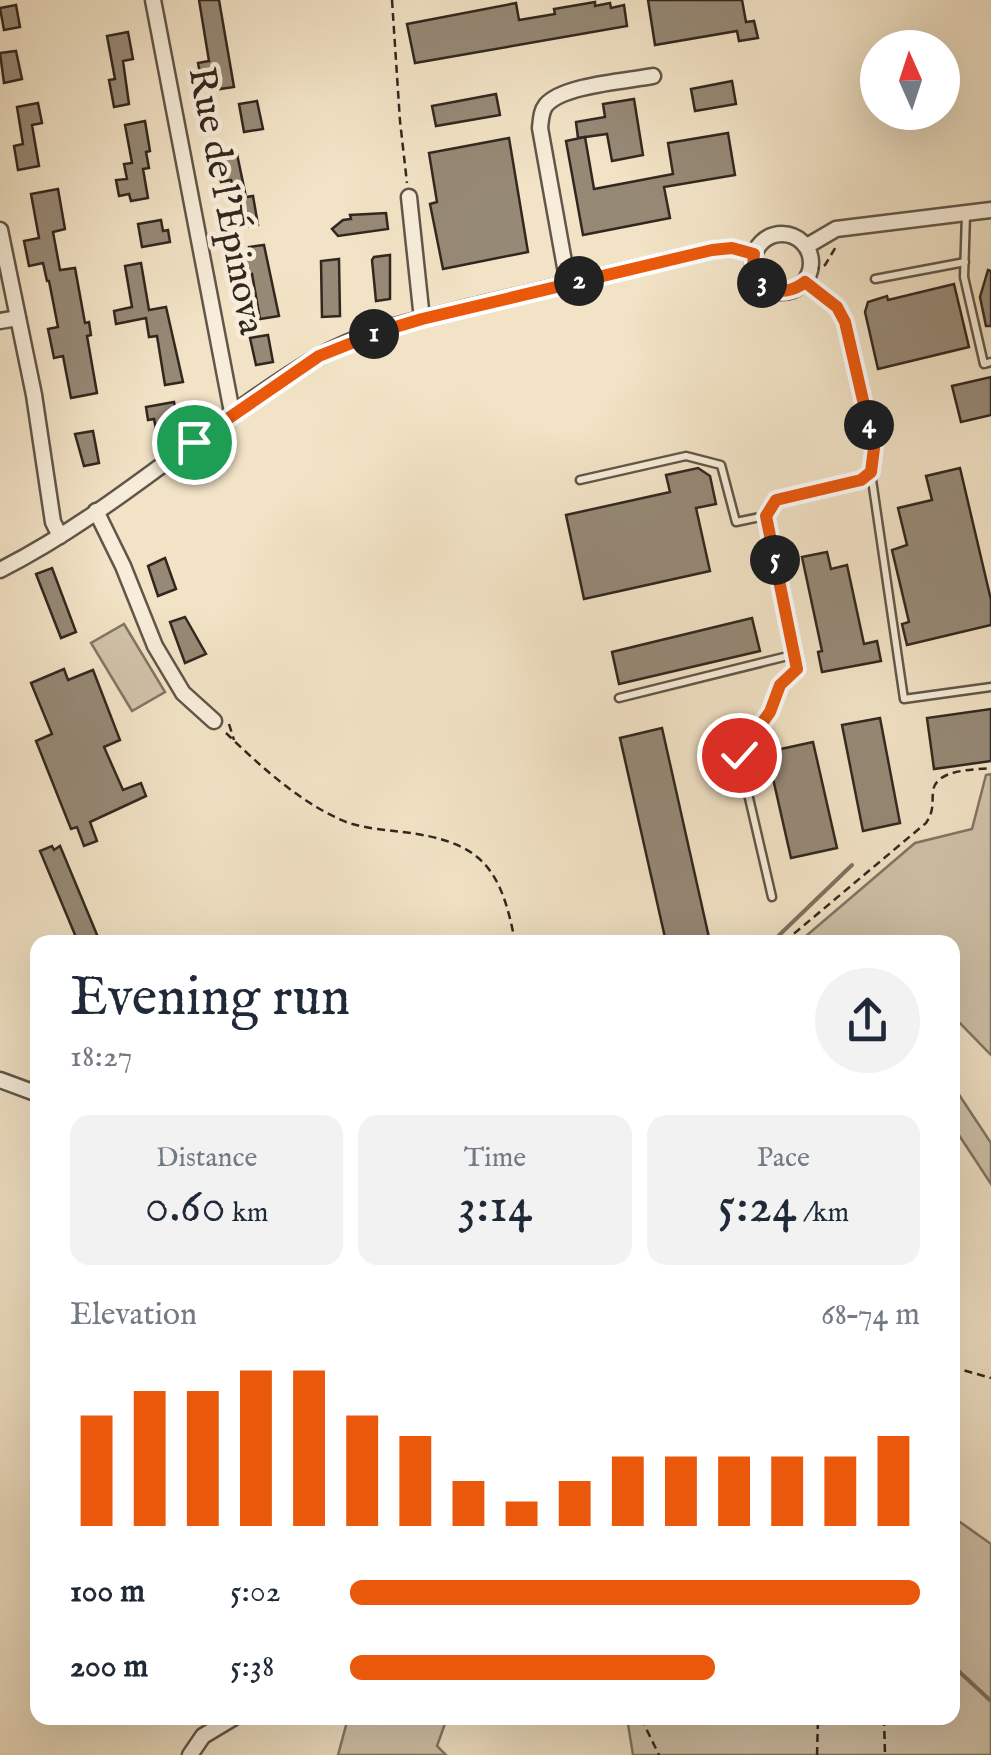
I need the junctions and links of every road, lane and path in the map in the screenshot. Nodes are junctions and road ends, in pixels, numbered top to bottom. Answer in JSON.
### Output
{"nodes":[{"id":1,"x":153,"y":0,"type":"edge"},
{"id":2,"x":392,"y":0,"type":"edge"},
{"id":3,"x":653,"y":76,"type":"dead end"},
{"id":4,"x":409,"y":197,"type":"joint"},
{"id":5,"x":991,"y":210,"type":"edge"},
{"id":6,"x":966,"y":213,"type":"junction"},
{"id":7,"x":0,"y":230,"type":"edge"},
{"id":8,"x":838,"y":244,"type":"dead end"},
{"id":9,"x":807,"y":246,"type":"junction"},
{"id":10,"x":754,"y":254,"type":"junction"},
{"id":11,"x":965,"y":262,"type":"junction"},
{"id":12,"x":808,"y":277,"type":"junction"},
{"id":13,"x":875,"y":280,"type":"dead end"},
{"id":14,"x":568,"y":284,"type":"junction"},
{"id":15,"x":18,"y":318,"type":"junction"},
{"id":16,"x":422,"y":319,"type":"junction"},
{"id":17,"x":0,"y":321,"type":"edge"},
{"id":18,"x":991,"y":362,"type":"edge"},
{"id":19,"x":234,"y":414,"type":"junction"},
{"id":20,"x":871,"y":472,"type":"junction"},
{"id":21,"x":580,"y":480,"type":"dead end"},
{"id":22,"x":96,"y":511,"type":"junction"},
{"id":23,"x":766,"y":516,"type":"junction"},
{"id":24,"x":60,"y":536,"type":"junction"},
{"id":25,"x":0,"y":570,"type":"edge"},
{"id":26,"x":795,"y":662,"type":"junction"},
{"id":27,"x":991,"y":687,"type":"edge"},
{"id":28,"x":619,"y":698,"type":"dead end"},
{"id":29,"x":214,"y":721,"type":"joint"},
{"id":30,"x":991,"y":768,"type":"edge"},
{"id":31,"x":772,"y":898,"type":"dead end"},
{"id":32,"x":513,"y":935,"type":"edge"},
{"id":33,"x":792,"y":935,"type":"edge"},
{"id":34,"x":0,"y":1080,"type":"edge"},
{"id":35,"x":30,"y":1091,"type":"edge"},
{"id":36,"x":960,"y":1369,"type":"edge"},
{"id":37,"x":991,"y":1378,"type":"edge"},
{"id":38,"x":221,"y":1725,"type":"edge"},
{"id":39,"x":644,"y":1725,"type":"edge"},
{"id":40,"x":818,"y":1725,"type":"edge"},
{"id":41,"x":884,"y":1725,"type":"edge"},
{"id":42,"x":190,"y":1755,"type":"edge"},
{"id":43,"x":659,"y":1755,"type":"edge"},
{"id":44,"x":817,"y":1755,"type":"edge"},
{"id":45,"x":885,"y":1755,"type":"edge"}],
"edges":[{"from":1,"to":19,"type":"street","name":"Rue de l'Épinova"},
{"from":2,"to":4,"type":"path"},
{"from":3,"to":14,"type":"street"},
{"from":4,"to":16,"type":"street"},
{"from":5,"to":6,"type":"street"},
{"from":6,"to":9,"type":"street"},
{"from":6,"to":11,"type":"lane"},
{"from":7,"to":15,"type":"street"},
{"from":8,"to":12,"type":"path"},
{"from":9,"to":10,"type":"street"},
{"from":9,"to":12,"type":"street"},
{"from":10,"to":12,"type":"street"},
{"from":10,"to":14,"type":"street"},
{"from":11,"to":13,"type":"lane"},
{"from":11,"to":18,"type":"lane"},
{"from":12,"to":20,"type":"street"},
{"from":14,"to":16,"type":"street"},
{"from":15,"to":17,"type":"street"},
{"from":15,"to":24,"type":"street"},
{"from":16,"to":19,"type":"street"},
{"from":19,"to":22,"type":"street"},
{"from":20,"to":23,"type":"street"},
{"from":20,"to":27,"type":"lane"},
{"from":21,"to":23,"type":"lane"},
{"from":22,"to":24,"type":"street"},
{"from":22,"to":29,"type":"street"},
{"from":23,"to":26,"type":"street"},
{"from":24,"to":25,"type":"street"},
{"from":26,"to":28,"type":"lane"},
{"from":26,"to":31,"type":"lane"},
{"from":29,"to":32,"type":"path"},
{"from":30,"to":33,"type":"path"},
{"from":34,"to":35,"type":"street"},
{"from":36,"to":37,"type":"path"},
{"from":38,"to":42,"type":"street"},
{"from":39,"to":43,"type":"path"},
{"from":40,"to":44,"type":"path"},
{"from":41,"to":45,"type":"path"}]}
